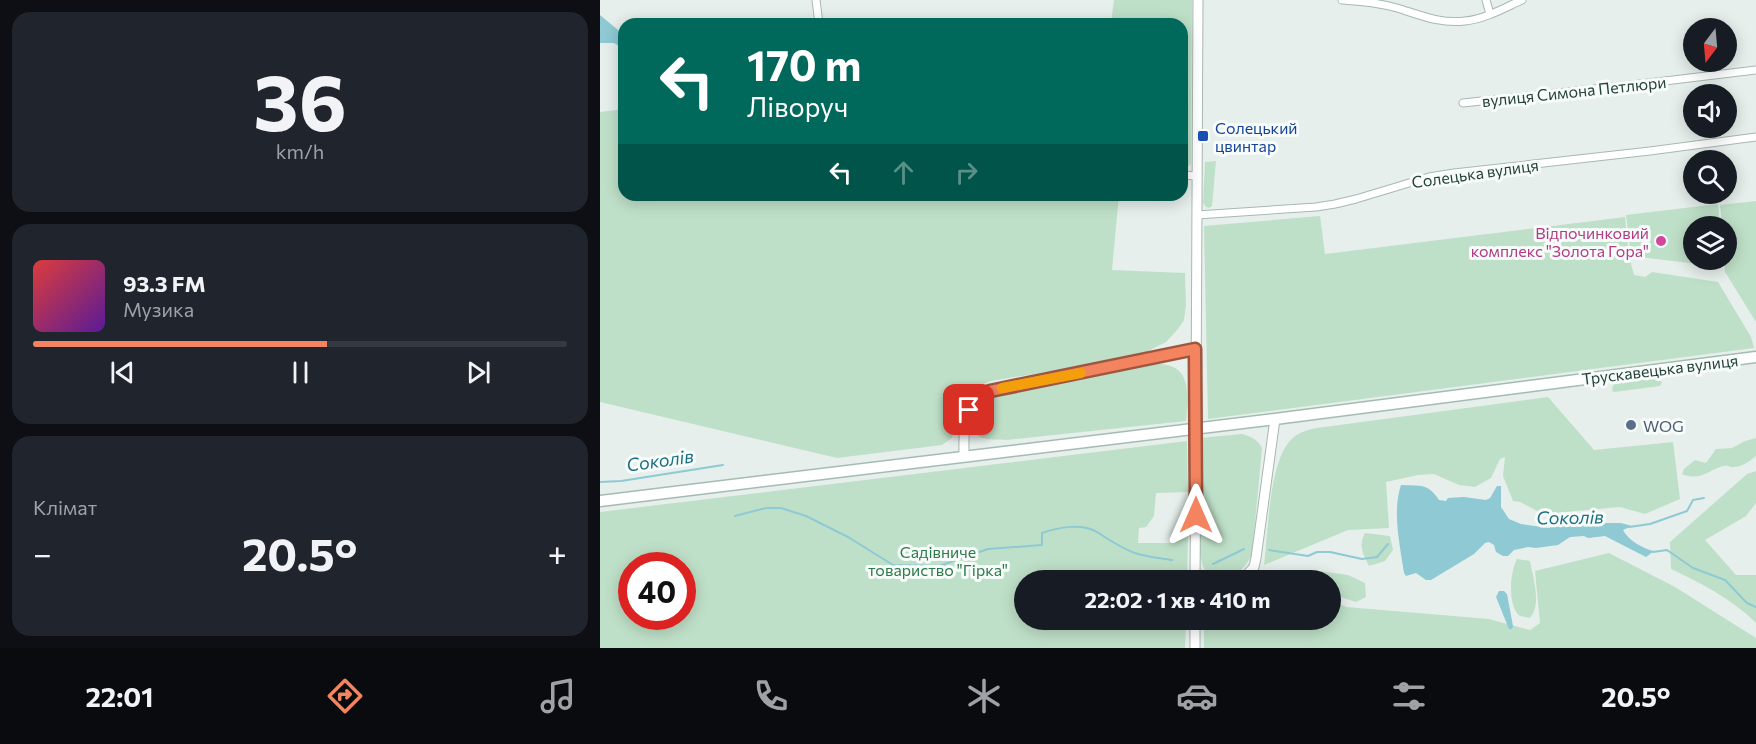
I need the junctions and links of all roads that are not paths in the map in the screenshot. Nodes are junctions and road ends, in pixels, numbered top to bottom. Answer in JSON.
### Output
{"nodes":[{"id":1,"x":816,"y":0,"type":"edge"},
{"id":2,"x":1197,"y":0,"type":"edge"},
{"id":3,"x":1342,"y":0,"type":"edge"},
{"id":4,"x":1396,"y":0,"type":"edge"},
{"id":5,"x":1486,"y":0,"type":"edge"},
{"id":6,"x":1522,"y":0,"type":"edge"},
{"id":7,"x":1397,"y":8,"type":"junction"},
{"id":8,"x":1490,"y":14,"type":"junction"},
{"id":9,"x":818,"y":18,"type":"edge"},
{"id":10,"x":1756,"y":70,"type":"edge"},
{"id":11,"x":1463,"y":103,"type":"dead end"},
{"id":12,"x":1756,"y":137,"type":"edge"},
{"id":13,"x":1188,"y":175,"type":"edge"},
{"id":14,"x":1197,"y":176,"type":"junction"},
{"id":15,"x":1197,"y":215,"type":"junction"},
{"id":16,"x":1195,"y":349,"type":"junction"},
{"id":17,"x":1756,"y":357,"type":"edge"},
{"id":18,"x":1275,"y":419,"type":"junction"},
{"id":19,"x":964,"y":456,"type":"junction"},
{"id":20,"x":600,"y":501,"type":"edge"},
{"id":21,"x":1196,"y":570,"type":"edge"},
{"id":22,"x":1251,"y":570,"type":"edge"},
{"id":23,"x":1196,"y":630,"type":"edge"},
{"id":24,"x":1195,"y":648,"type":"edge"}],
"edges":[{"from":1,"to":9,"type":"street"},
{"from":2,"to":14,"type":"street"},
{"from":3,"to":7,"type":"street"},
{"from":4,"to":7,"type":"street"},
{"from":5,"to":8,"type":"street"},
{"from":6,"to":8,"type":"street"},
{"from":7,"to":8,"type":"street"},
{"from":10,"to":11,"type":"street","name":"вулиця Симона Петлюри"},
{"from":12,"to":15,"type":"street","name":"Солецька вулиця"},
{"from":13,"to":14,"type":"street"},
{"from":14,"to":15,"type":"street"},
{"from":15,"to":16,"type":"street"},
{"from":16,"to":19,"type":"street"},
{"from":16,"to":21,"type":"street","bridge":true},
{"from":17,"to":18,"type":"main road","name":"Трускавецька вулиця"},
{"from":18,"to":19,"type":"main road","name":"Трускавецька вулиця"},
{"from":18,"to":22,"type":"street"},
{"from":19,"to":20,"type":"main road","name":"Трускавецька вулиця"},
{"from":23,"to":24,"type":"street"}]}
